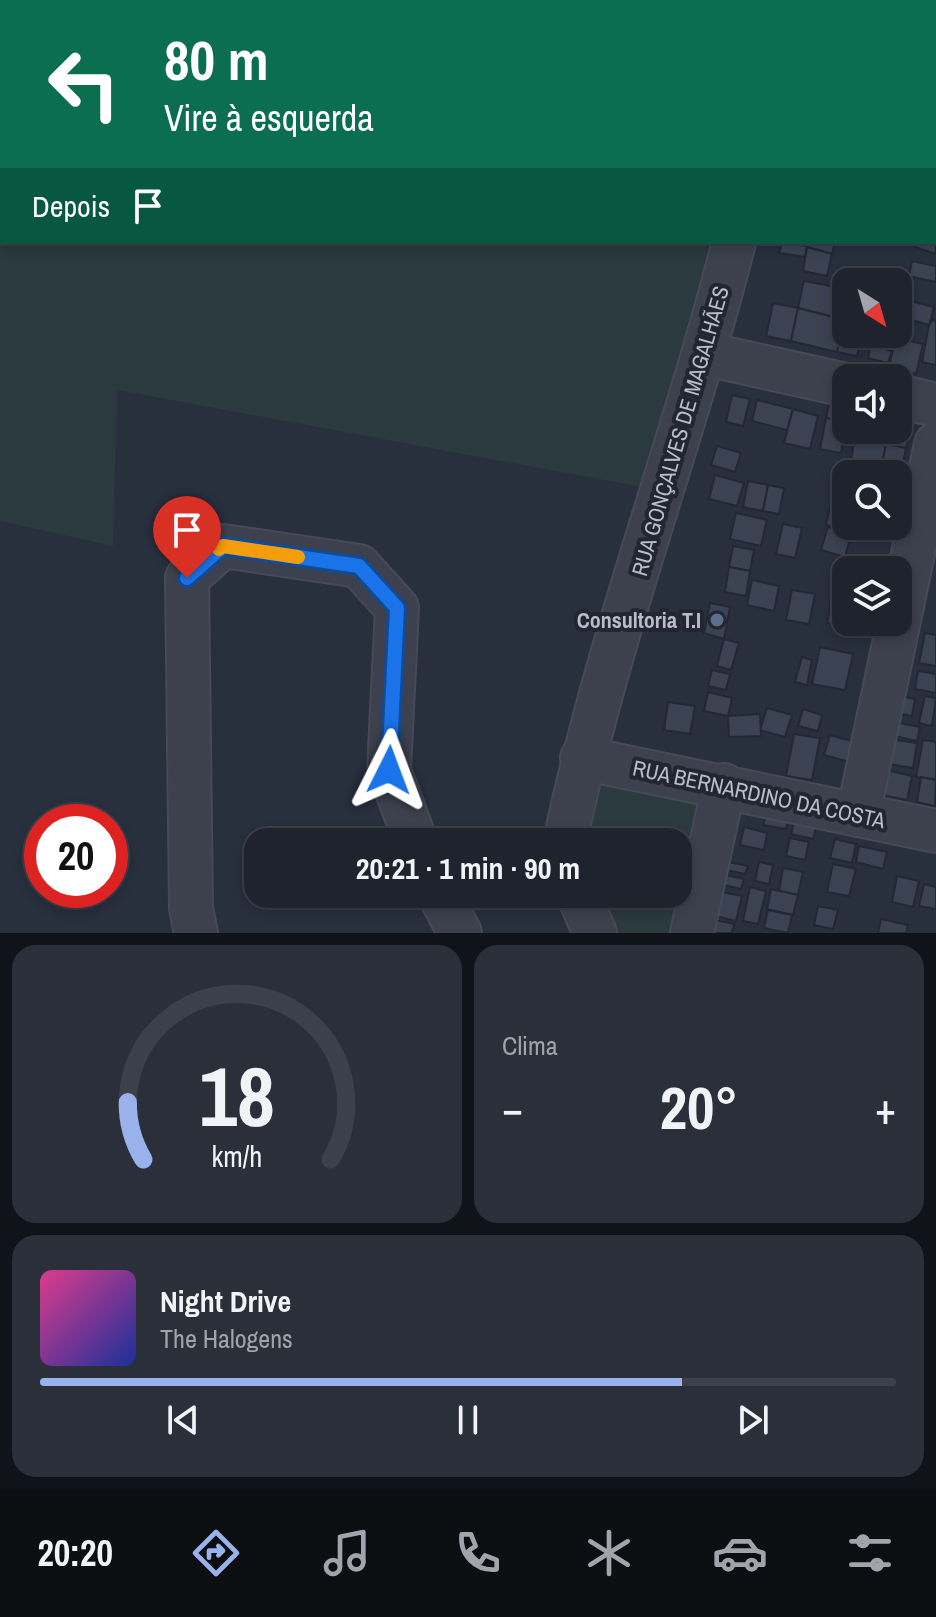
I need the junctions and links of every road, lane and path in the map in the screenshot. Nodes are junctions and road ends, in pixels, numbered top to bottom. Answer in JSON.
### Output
{"nodes":[{"id":1,"x":734,"y":244,"type":"edge"},
{"id":2,"x":706,"y":354,"type":"junction"},
{"id":3,"x":832,"y":382,"type":"edge"},
{"id":4,"x":912,"y":399,"type":"edge"},
{"id":5,"x":936,"y":405,"type":"edge"},
{"id":6,"x":936,"y":444,"type":"edge"},
{"id":7,"x":582,"y":758,"type":"junction"},
{"id":8,"x":724,"y":785,"type":"junction"},
{"id":9,"x":858,"y":815,"type":"junction"},
{"id":10,"x":411,"y":828,"type":"edge"},
{"id":11,"x":568,"y":828,"type":"edge"},
{"id":12,"x":936,"y":831,"type":"edge"},
{"id":13,"x":447,"y":908,"type":"edge"},
{"id":14,"x":584,"y":908,"type":"edge"},
{"id":15,"x":196,"y":933,"type":"edge"},
{"id":16,"x":460,"y":933,"type":"edge"},
{"id":17,"x":595,"y":933,"type":"edge"},
{"id":18,"x":692,"y":933,"type":"edge"}],
"edges":[{"from":1,"to":2,"type":"street","name":"RUA GONÇALVES DE MAGALHÃES"},
{"from":2,"to":3,"type":"street"},
{"from":2,"to":7,"type":"street","name":"RUA GONÇALVES DE MAGALHÃES"},
{"from":4,"to":5,"type":"street"},
{"from":6,"to":9,"type":"street"},
{"from":7,"to":8,"type":"street","name":"RUA BERNARDINO DA COSTA"},
{"from":7,"to":11,"type":"street","name":"RUA GONÇALVES DE MAGALHÃES"},
{"from":8,"to":9,"type":"street","name":"RUA BERNARDINO DA COSTA"},
{"from":8,"to":18,"type":"street"},
{"from":9,"to":12,"type":"street","name":"RUA BERNARDINO DA COSTA"},
{"from":10,"to":15,"type":"street"},
{"from":13,"to":16,"type":"street"},
{"from":14,"to":17,"type":"street"}]}
